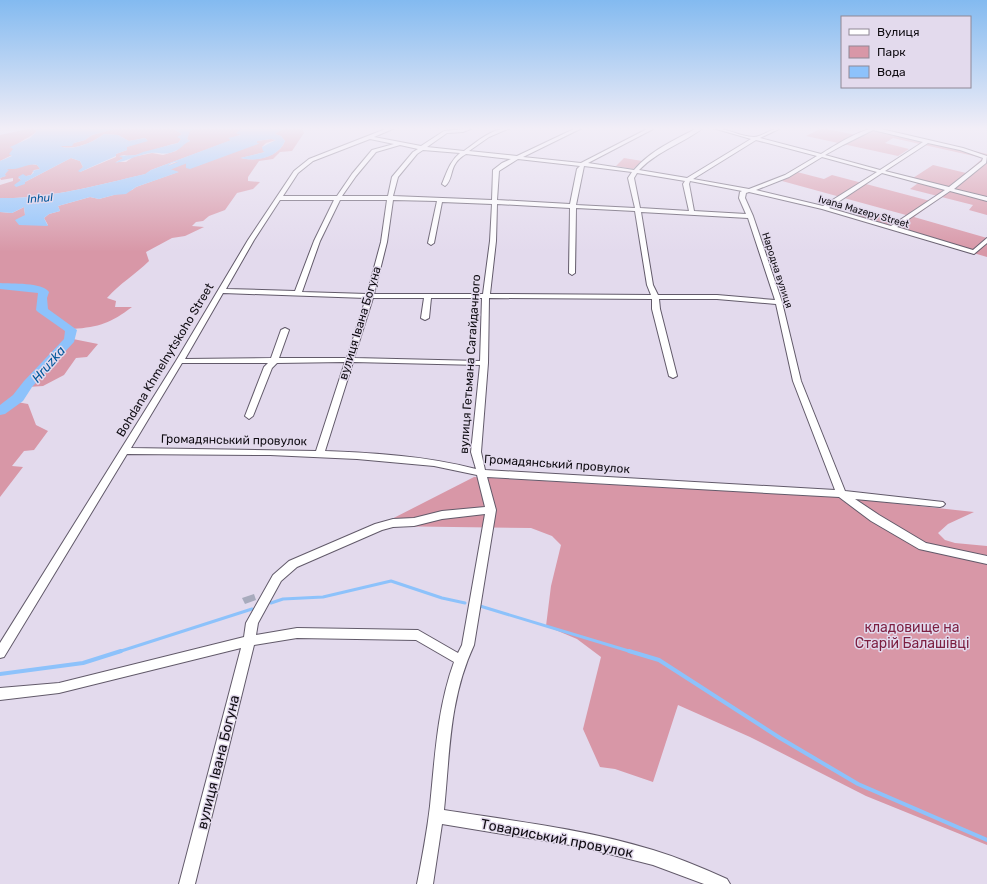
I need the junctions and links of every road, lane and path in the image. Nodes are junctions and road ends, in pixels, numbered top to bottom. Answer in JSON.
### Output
{"nodes":[{"id":1,"x":299,"y":169,"type":"edge"},
{"id":2,"x":359,"y":169,"type":"edge"},
{"id":3,"x":401,"y":169,"type":"edge"},
{"id":4,"x":450,"y":169,"type":"edge"},
{"id":5,"x":497,"y":169,"type":"edge"},
{"id":6,"x":580,"y":169,"type":"edge"},
{"id":7,"x":622,"y":169,"type":"edge"},
{"id":8,"x":705,"y":169,"type":"edge"},
{"id":9,"x":797,"y":169,"type":"edge"},
{"id":10,"x":873,"y":169,"type":"edge"},
{"id":11,"x":883,"y":169,"type":"edge"},
{"id":12,"x":975,"y":169,"type":"edge"},
{"id":13,"x":635,"y":171,"type":"junction"},
{"id":14,"x":880,"y":171,"type":"junction"},
{"id":15,"x":689,"y":179,"type":"junction"},
{"id":16,"x":444,"y":184,"type":"dead end"},
{"id":17,"x":950,"y":189,"type":"junction"},
{"id":18,"x":751,"y":190,"type":"junction"},
{"id":19,"x":279,"y":198,"type":"junction"},
{"id":20,"x":339,"y":198,"type":"junction"},
{"id":21,"x":390,"y":198,"type":"junction"},
{"id":22,"x":987,"y":199,"type":"edge"},
{"id":23,"x":440,"y":200,"type":"junction"},
{"id":24,"x":495,"y":202,"type":"junction"},
{"id":25,"x":573,"y":206,"type":"junction"},
{"id":26,"x":824,"y":208,"type":"junction"},
{"id":27,"x":638,"y":210,"type":"junction"},
{"id":28,"x":692,"y":213,"type":"junction"},
{"id":29,"x":750,"y":216,"type":"junction"},
{"id":30,"x":892,"y":228,"type":"junction"},
{"id":31,"x":987,"y":240,"type":"edge"},
{"id":32,"x":431,"y":243,"type":"dead end"},
{"id":33,"x":572,"y":273,"type":"dead end"},
{"id":34,"x":222,"y":291,"type":"junction"},
{"id":35,"x":298,"y":293,"type":"junction"},
{"id":36,"x":370,"y":296,"type":"junction"},
{"id":37,"x":428,"y":296,"type":"junction"},
{"id":38,"x":486,"y":296,"type":"junction"},
{"id":39,"x":654,"y":297,"type":"junction"},
{"id":40,"x":779,"y":302,"type":"junction"},
{"id":41,"x":425,"y":318,"type":"dead end"},
{"id":42,"x":285,"y":330,"type":"dead end"},
{"id":43,"x":349,"y":360,"type":"junction"},
{"id":44,"x":180,"y":361,"type":"junction"},
{"id":45,"x":274,"y":362,"type":"junction"},
{"id":46,"x":484,"y":363,"type":"junction"},
{"id":47,"x":673,"y":376,"type":"dead end"},
{"id":48,"x":249,"y":416,"type":"dead end"},
{"id":49,"x":124,"y":451,"type":"junction"},
{"id":50,"x":320,"y":454,"type":"junction"},
{"id":51,"x":480,"y":473,"type":"junction"},
{"id":52,"x":841,"y":494,"type":"junction"},
{"id":53,"x":940,"y":504,"type":"dead end"},
{"id":54,"x":491,"y":510,"type":"junction"},
{"id":55,"x":987,"y":560,"type":"edge"},
{"id":56,"x":249,"y":641,"type":"junction"},
{"id":57,"x":0,"y":653,"type":"edge"},
{"id":58,"x":460,"y":660,"type":"junction"},
{"id":59,"x":0,"y":694,"type":"edge"},
{"id":60,"x":436,"y":816,"type":"junction"},
{"id":61,"x":187,"y":884,"type":"edge"},
{"id":62,"x":425,"y":884,"type":"edge"},
{"id":63,"x":722,"y":884,"type":"edge"}],
"edges":[{"from":1,"to":19,"type":"street","name":"Bohdana Khmelnytskoho Street"},
{"from":2,"to":20,"type":"street"},
{"from":3,"to":21,"type":"street","name":"вулиця Івана Богуна"},
{"from":4,"to":16,"type":"street"},
{"from":5,"to":24,"type":"street","name":"вулиця Гетьмана Сагайдачного"},
{"from":6,"to":25,"type":"street"},
{"from":7,"to":13,"type":"street","name":"Ivana Mazepy Street"},
{"from":8,"to":15,"type":"street"},
{"from":9,"to":18,"type":"street"},
{"from":10,"to":14,"type":"street"},
{"from":11,"to":14,"type":"street"},
{"from":12,"to":17,"type":"street"},
{"from":13,"to":15,"type":"street","name":"Ivana Mazepy Street"},
{"from":13,"to":27,"type":"street"},
{"from":14,"to":17,"type":"street"},
{"from":14,"to":26,"type":"street"},
{"from":15,"to":18,"type":"street","name":"Ivana Mazepy Street"},
{"from":15,"to":28,"type":"street"},
{"from":17,"to":22,"type":"street"},
{"from":17,"to":30,"type":"street"},
{"from":18,"to":26,"type":"street","name":"Ivana Mazepy Street"},
{"from":18,"to":29,"type":"street","name":"Народна вулиця"},
{"from":19,"to":20,"type":"street"},
{"from":19,"to":34,"type":"street","name":"Bohdana Khmelnytskoho Street"},
{"from":20,"to":21,"type":"street"},
{"from":20,"to":35,"type":"street"},
{"from":21,"to":23,"type":"street"},
{"from":21,"to":36,"type":"street","name":"вулиця Івана Богуна"},
{"from":23,"to":24,"type":"street"},
{"from":23,"to":32,"type":"street"},
{"from":24,"to":25,"type":"street"},
{"from":24,"to":38,"type":"street","name":"вулиця Гетьмана Сагайдачного"},
{"from":25,"to":27,"type":"street"},
{"from":25,"to":33,"type":"street"},
{"from":26,"to":30,"type":"street","name":"Ivana Mazepy Street"},
{"from":27,"to":28,"type":"street"},
{"from":27,"to":39,"type":"street"},
{"from":28,"to":29,"type":"street"},
{"from":29,"to":40,"type":"street","name":"Народна вулиця"},
{"from":30,"to":31,"type":"street","name":"Ivana Mazepy Street"},
{"from":34,"to":35,"type":"street"},
{"from":34,"to":44,"type":"street","name":"Bohdana Khmelnytskoho Street"},
{"from":35,"to":36,"type":"street"},
{"from":36,"to":37,"type":"street"},
{"from":36,"to":43,"type":"street","name":"вулиця Івана Богуна"},
{"from":37,"to":38,"type":"street"},
{"from":37,"to":41,"type":"street"},
{"from":38,"to":39,"type":"street"},
{"from":38,"to":46,"type":"street","name":"вулиця Гетьмана Сагайдачного"},
{"from":39,"to":40,"type":"street"},
{"from":39,"to":47,"type":"street"},
{"from":40,"to":52,"type":"street","name":"Народна вулиця"},
{"from":42,"to":45,"type":"street"},
{"from":43,"to":45,"type":"street"},
{"from":43,"to":46,"type":"street"},
{"from":43,"to":50,"type":"street","name":"вулиця Івана Богуна"},
{"from":44,"to":45,"type":"street"},
{"from":44,"to":49,"type":"street","name":"Bohdana Khmelnytskoho Street"},
{"from":45,"to":48,"type":"street"},
{"from":46,"to":51,"type":"street","name":"вулиця Гетьмана Сагайдачного"},
{"from":49,"to":50,"type":"street","name":"Громадянський провулок"},
{"from":49,"to":57,"type":"street","name":"Bohdana Khmelnytskoho Street"},
{"from":50,"to":51,"type":"street","name":"Громадянський провулок"},
{"from":51,"to":52,"type":"street","name":"Громадянський провулок"},
{"from":51,"to":54,"type":"street","name":"вулиця Гетьмана Сагайдачного"},
{"from":52,"to":53,"type":"street","name":"Громадянський провулок"},
{"from":52,"to":55,"type":"street"},
{"from":54,"to":56,"type":"street"},
{"from":54,"to":58,"type":"street","name":"вулиця Гетьмана Сагайдачного"},
{"from":56,"to":58,"type":"street"},
{"from":56,"to":59,"type":"street"},
{"from":56,"to":61,"type":"street","name":"вулиця Івана Богуна"},
{"from":58,"to":60,"type":"street","name":"вулиця Гетьмана Сагайдачного"},
{"from":60,"to":62,"type":"street","name":"вулиця Гетьмана Сагайдачного"},
{"from":60,"to":63,"type":"street","name":"Товариський провулок"}]}
